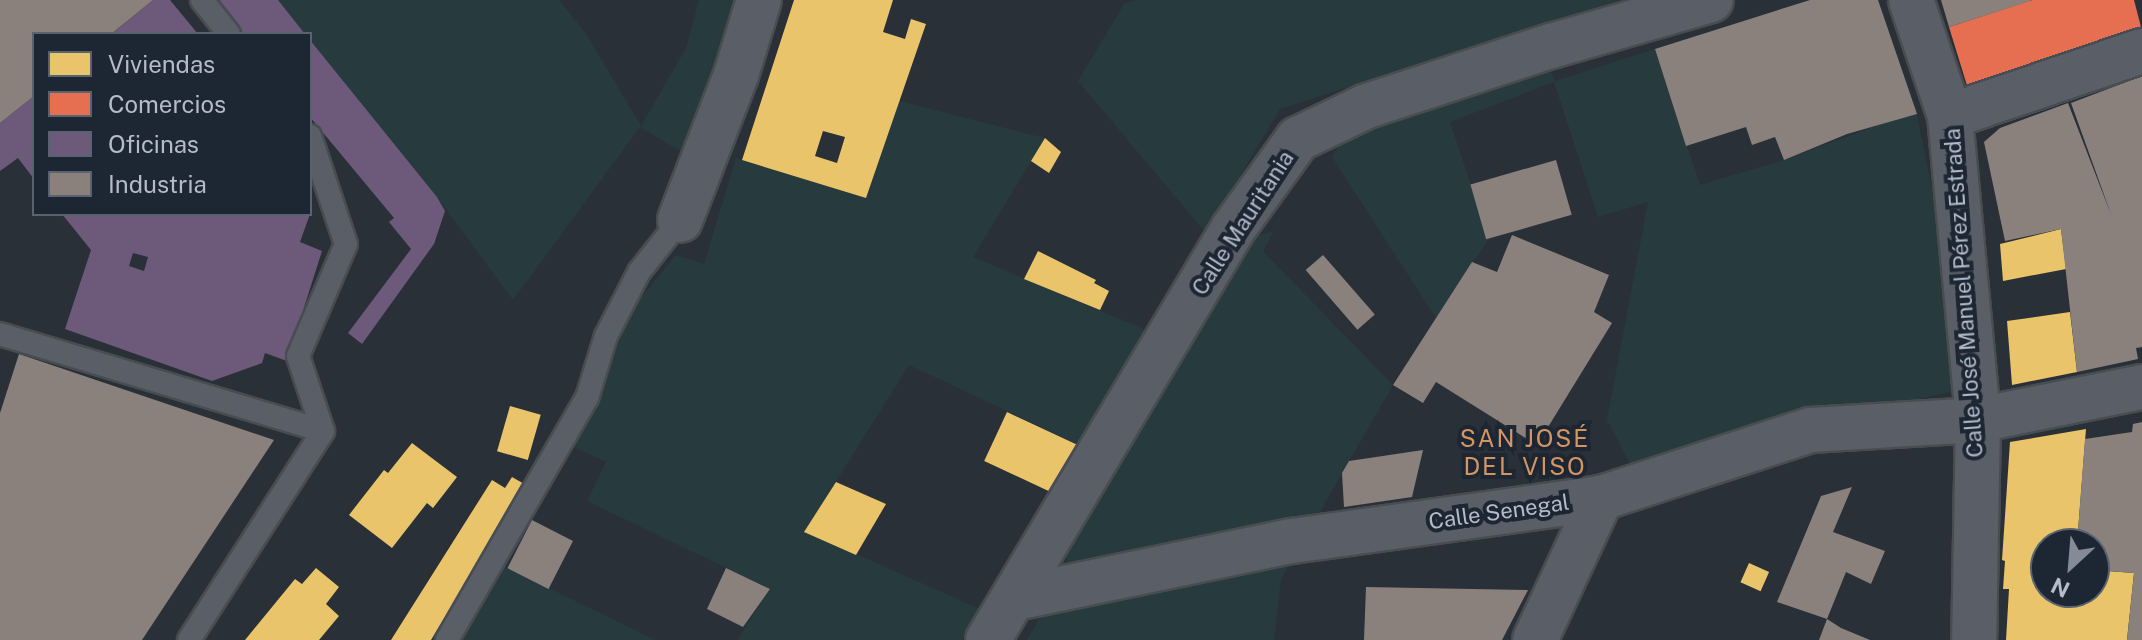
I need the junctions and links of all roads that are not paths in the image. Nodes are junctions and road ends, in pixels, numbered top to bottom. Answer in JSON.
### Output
{"nodes":[{"id":1,"x":202,"y":0,"type":"edge"},
{"id":2,"x":759,"y":0,"type":"edge"},
{"id":3,"x":1711,"y":0,"type":"edge"},
{"id":4,"x":1911,"y":0,"type":"edge"},
{"id":5,"x":227,"y":32,"type":"edge"},
{"id":6,"x":2142,"y":51,"type":"edge"},
{"id":7,"x":1950,"y":116,"type":"junction"},
{"id":8,"x":312,"y":142,"type":"edge"},
{"id":9,"x":680,"y":220,"type":"joint"},
{"id":10,"x":0,"y":334,"type":"edge"},
{"id":11,"x":2142,"y":387,"type":"edge"},
{"id":12,"x":1978,"y":420,"type":"junction"},
{"id":13,"x":323,"y":431,"type":"junction"},
{"id":14,"x":1601,"y":498,"type":"junction"},
{"id":15,"x":1016,"y":598,"type":"junction"},
{"id":16,"x":189,"y":640,"type":"edge"},
{"id":17,"x":447,"y":640,"type":"edge"},
{"id":18,"x":988,"y":640,"type":"edge"},
{"id":19,"x":1535,"y":640,"type":"edge"},
{"id":20,"x":1974,"y":640,"type":"edge"}],
"edges":[{"from":1,"to":5,"type":"lane"},
{"from":2,"to":9,"type":"street"},
{"from":3,"to":15,"type":"street","name":"Calle Mauritania"},
{"from":4,"to":7,"type":"street","name":"Calle José Manuel Pérez Estrada"},
{"from":6,"to":7,"type":"street"},
{"from":7,"to":12,"type":"street","name":"Calle José Manuel Pérez Estrada"},
{"from":8,"to":13,"type":"lane"},
{"from":9,"to":17,"type":"lane"},
{"from":10,"to":13,"type":"lane"},
{"from":11,"to":12,"type":"street","name":"Calle Senegal"},
{"from":12,"to":14,"type":"street","name":"Calle Senegal"},
{"from":12,"to":20,"type":"street","name":"Calle José Manuel Pérez Estrada"},
{"from":13,"to":16,"type":"lane"},
{"from":14,"to":15,"type":"street","name":"Calle Senegal"},
{"from":14,"to":19,"type":"street"},
{"from":15,"to":18,"type":"street","name":"Calle Mauritania"}]}
